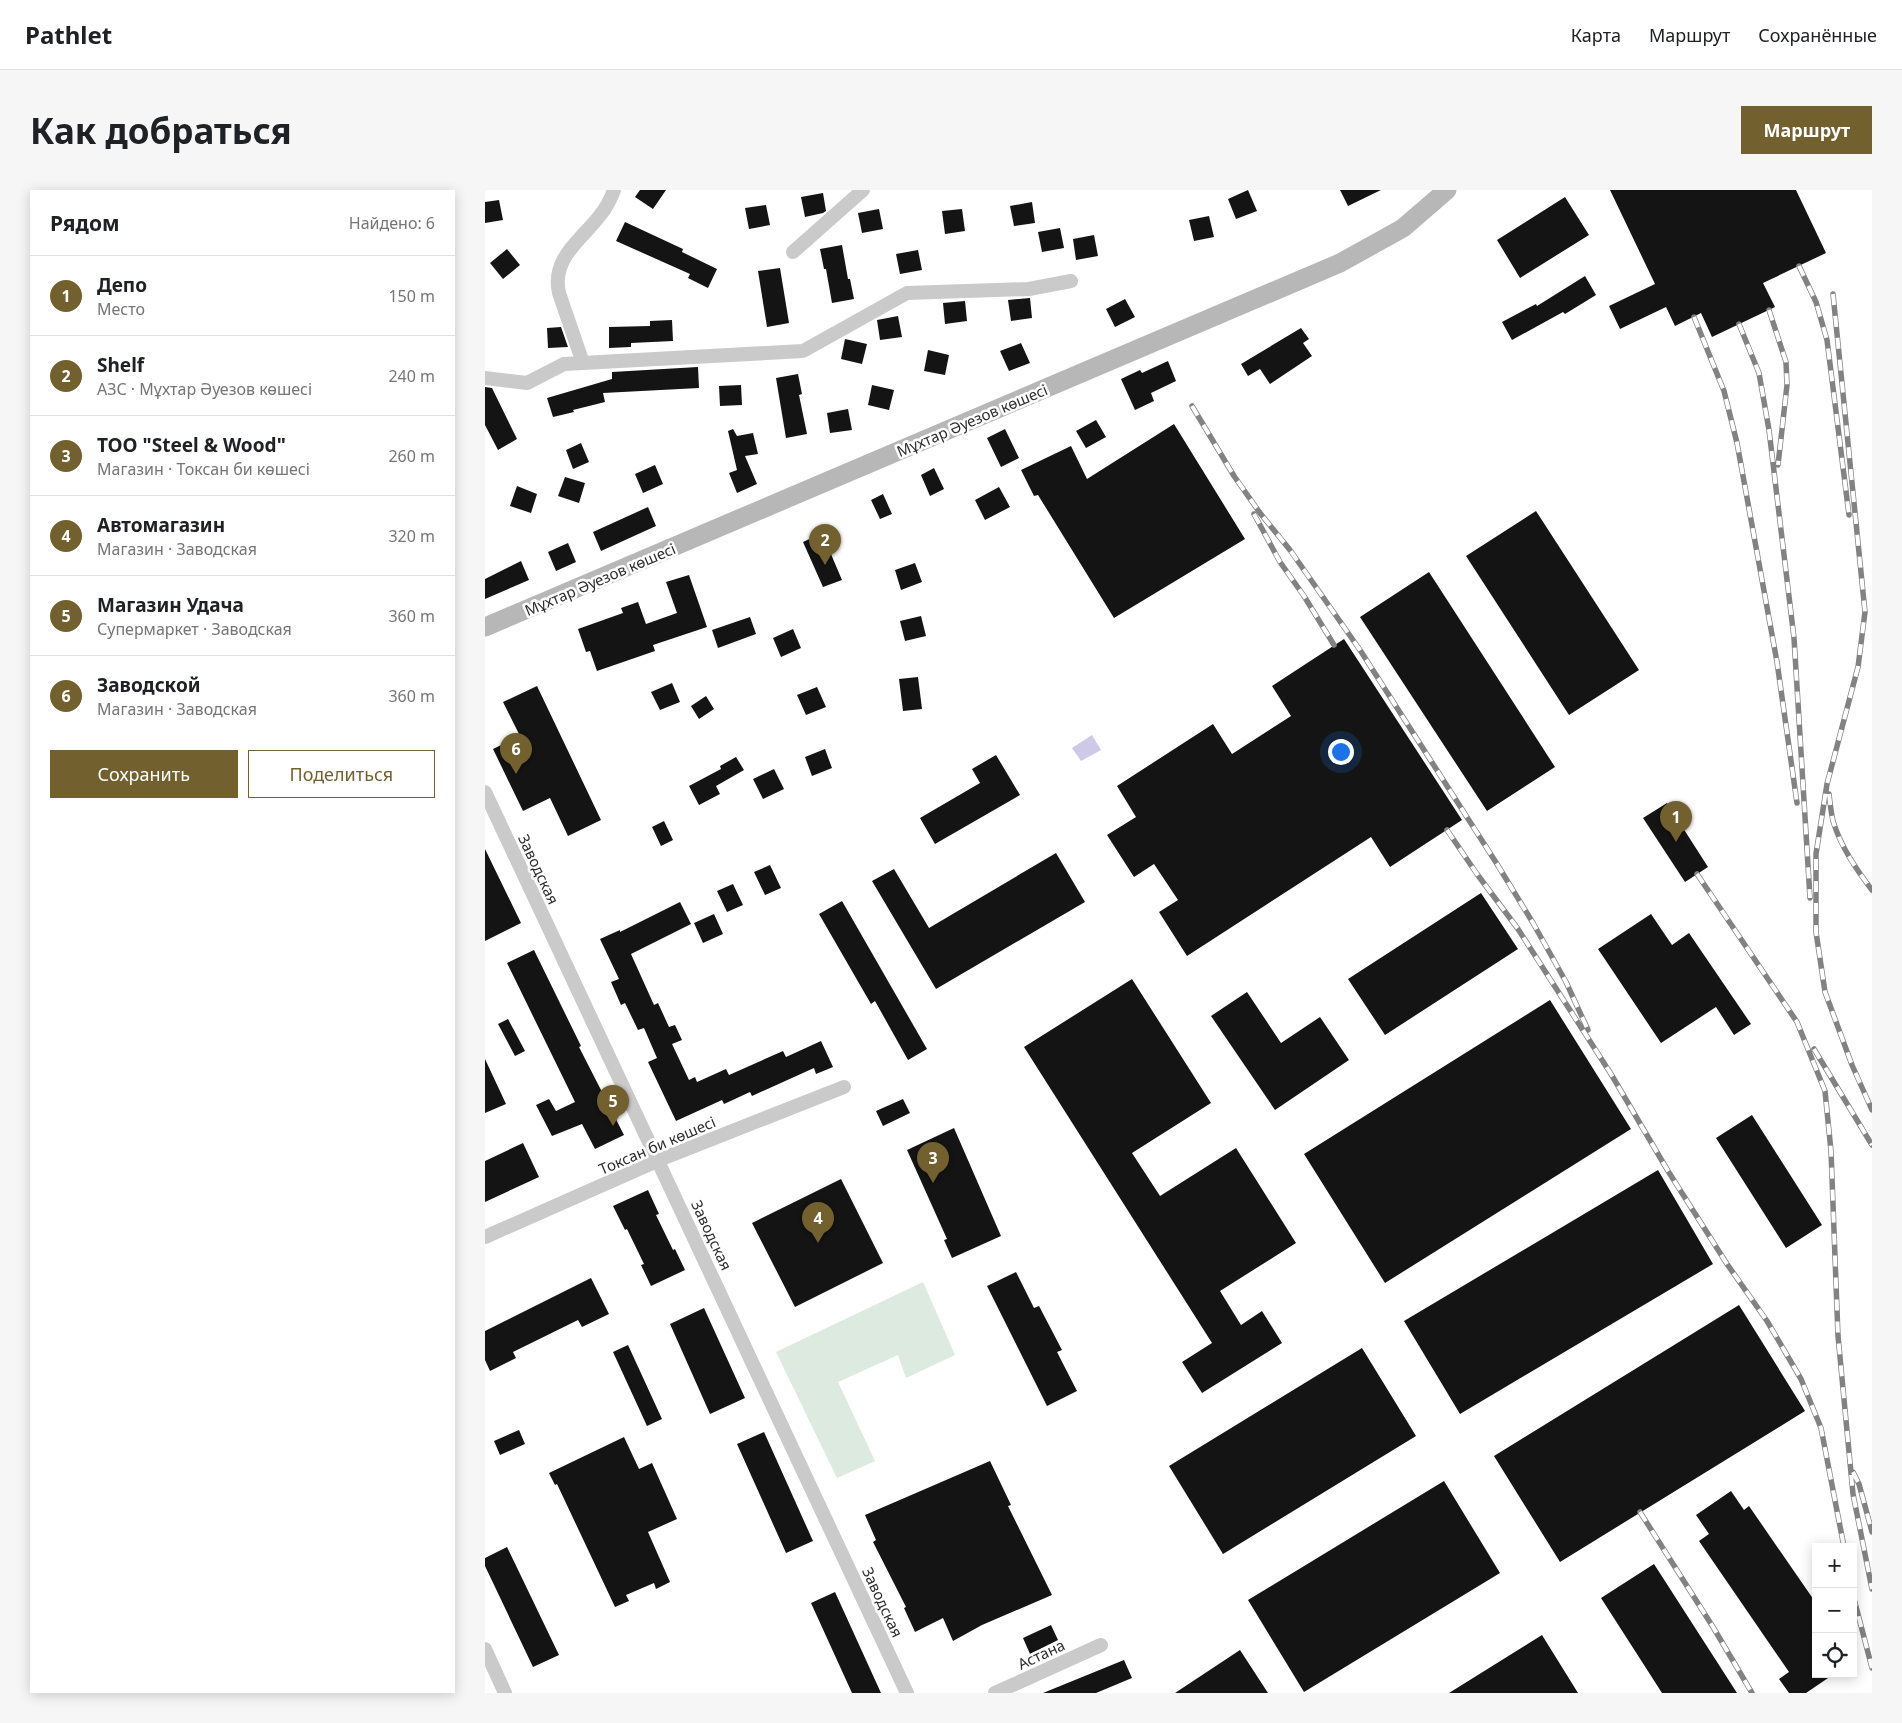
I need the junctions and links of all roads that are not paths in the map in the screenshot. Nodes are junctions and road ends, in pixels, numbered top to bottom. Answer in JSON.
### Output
{"nodes":[{"id":1,"x":613,"y":190,"type":"edge"},
{"id":2,"x":863,"y":190,"type":"edge"},
{"id":3,"x":1447,"y":190,"type":"edge"},
{"id":4,"x":793,"y":252,"type":"dead end"},
{"id":5,"x":1071,"y":281,"type":"dead end"},
{"id":6,"x":583,"y":363,"type":"junction"},
{"id":7,"x":485,"y":378,"type":"edge"},
{"id":8,"x":485,"y":627,"type":"edge"},
{"id":9,"x":485,"y":792,"type":"edge"},
{"id":10,"x":845,"y":1087,"type":"dead end"},
{"id":11,"x":659,"y":1160,"type":"junction"},
{"id":12,"x":485,"y":1237,"type":"edge"},
{"id":13,"x":1101,"y":1644,"type":"dead end"},
{"id":14,"x":485,"y":1649,"type":"edge"},
{"id":15,"x":505,"y":1693,"type":"edge"},
{"id":16,"x":907,"y":1693,"type":"edge"},
{"id":17,"x":995,"y":1693,"type":"edge"}],
"edges":[{"from":1,"to":6,"type":"street"},
{"from":2,"to":4,"type":"street"},
{"from":3,"to":8,"type":"street","name":"Мұхтар Әуезов көшесі"},
{"from":5,"to":6,"type":"street"},
{"from":6,"to":7,"type":"street"},
{"from":9,"to":11,"type":"street","name":"Заводская"},
{"from":10,"to":11,"type":"street","name":"Токсан би көшесі"},
{"from":11,"to":12,"type":"street","name":"Токсан би көшесі"},
{"from":11,"to":16,"type":"street","name":"Заводская"},
{"from":13,"to":17,"type":"street","name":"Астана"},
{"from":14,"to":15,"type":"street"}]}
